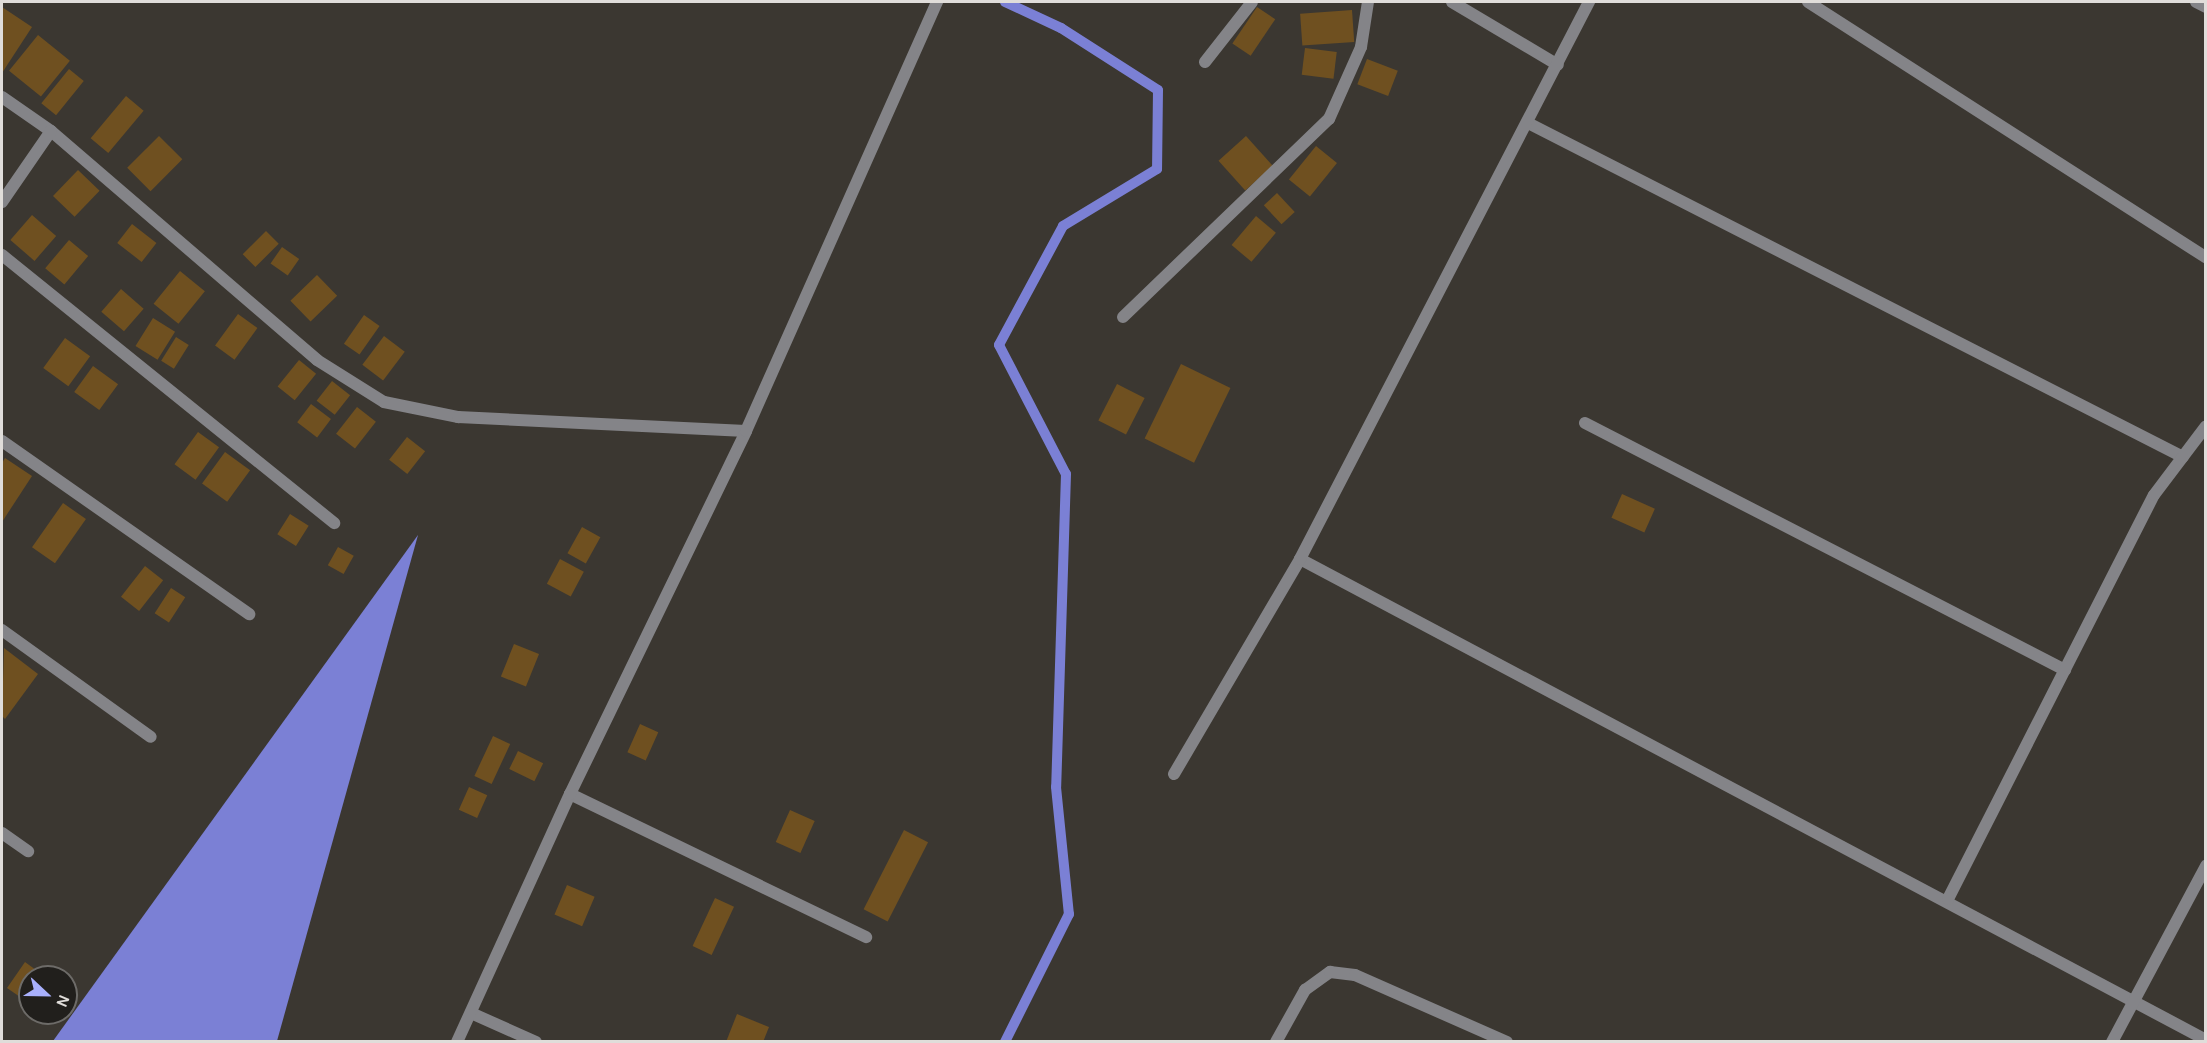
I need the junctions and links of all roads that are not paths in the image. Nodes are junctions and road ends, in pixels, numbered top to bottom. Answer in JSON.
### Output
{"nodes":[{"id":1,"x":937,"y":2,"type":"edge"},
{"id":2,"x":1252,"y":2,"type":"edge"},
{"id":3,"x":1368,"y":2,"type":"edge"},
{"id":4,"x":1452,"y":2,"type":"edge"},
{"id":5,"x":1589,"y":2,"type":"edge"},
{"id":6,"x":1808,"y":2,"type":"edge"},
{"id":7,"x":2196,"y":2,"type":"edge"},
{"id":8,"x":2205,"y":7,"type":"edge"},
{"id":9,"x":1205,"y":62,"type":"dead end"},
{"id":10,"x":1558,"y":65,"type":"junction"},
{"id":11,"x":2,"y":97,"type":"edge"},
{"id":12,"x":1528,"y":123,"type":"junction"},
{"id":13,"x":51,"y":132,"type":"junction"},
{"id":14,"x":2,"y":202,"type":"edge"},
{"id":15,"x":2,"y":255,"type":"edge"},
{"id":16,"x":2205,"y":258,"type":"edge"},
{"id":17,"x":1123,"y":317,"type":"dead end"},
{"id":18,"x":1585,"y":423,"type":"dead end"},
{"id":19,"x":2205,"y":426,"type":"edge"},
{"id":20,"x":746,"y":431,"type":"junction"},
{"id":21,"x":2,"y":441,"type":"edge"},
{"id":22,"x":2183,"y":457,"type":"junction"},
{"id":23,"x":334,"y":523,"type":"dead end"},
{"id":24,"x":1300,"y":559,"type":"junction"},
{"id":25,"x":249,"y":614,"type":"dead end"},
{"id":26,"x":2,"y":630,"type":"edge"},
{"id":27,"x":2065,"y":670,"type":"junction"},
{"id":28,"x":151,"y":737,"type":"dead end"},
{"id":29,"x":1174,"y":774,"type":"dead end"},
{"id":30,"x":570,"y":794,"type":"junction"},
{"id":31,"x":2,"y":833,"type":"edge"},
{"id":32,"x":28,"y":851,"type":"dead end"},
{"id":33,"x":2205,"y":866,"type":"edge"},
{"id":34,"x":1948,"y":899,"type":"junction"},
{"id":35,"x":866,"y":937,"type":"dead end"},
{"id":36,"x":2134,"y":1001,"type":"junction"},
{"id":37,"x":471,"y":1012,"type":"junction"},
{"id":38,"x":2205,"y":1040,"type":"edge"},
{"id":39,"x":457,"y":1041,"type":"edge"},
{"id":40,"x":536,"y":1041,"type":"edge"},
{"id":41,"x":1276,"y":1041,"type":"edge"},
{"id":42,"x":1507,"y":1041,"type":"edge"},
{"id":43,"x":2112,"y":1041,"type":"edge"}],
"edges":[{"from":1,"to":20,"type":"street"},
{"from":2,"to":9,"type":"street"},
{"from":3,"to":17,"type":"street"},
{"from":4,"to":10,"type":"street"},
{"from":5,"to":10,"type":"street"},
{"from":6,"to":16,"type":"street"},
{"from":7,"to":8,"type":"street"},
{"from":10,"to":12,"type":"street"},
{"from":11,"to":13,"type":"street"},
{"from":12,"to":22,"type":"street"},
{"from":12,"to":24,"type":"street"},
{"from":13,"to":14,"type":"street"},
{"from":13,"to":20,"type":"street"},
{"from":15,"to":23,"type":"street"},
{"from":18,"to":27,"type":"street"},
{"from":19,"to":22,"type":"street"},
{"from":20,"to":30,"type":"street"},
{"from":21,"to":25,"type":"street"},
{"from":22,"to":27,"type":"street"},
{"from":24,"to":29,"type":"street"},
{"from":24,"to":34,"type":"street"},
{"from":26,"to":28,"type":"street"},
{"from":27,"to":34,"type":"street"},
{"from":30,"to":35,"type":"street"},
{"from":30,"to":37,"type":"street"},
{"from":31,"to":32,"type":"street"},
{"from":33,"to":36,"type":"street"},
{"from":34,"to":36,"type":"street"},
{"from":36,"to":38,"type":"street"},
{"from":36,"to":43,"type":"street"},
{"from":37,"to":39,"type":"street"},
{"from":37,"to":40,"type":"street"},
{"from":41,"to":42,"type":"street"}]}
